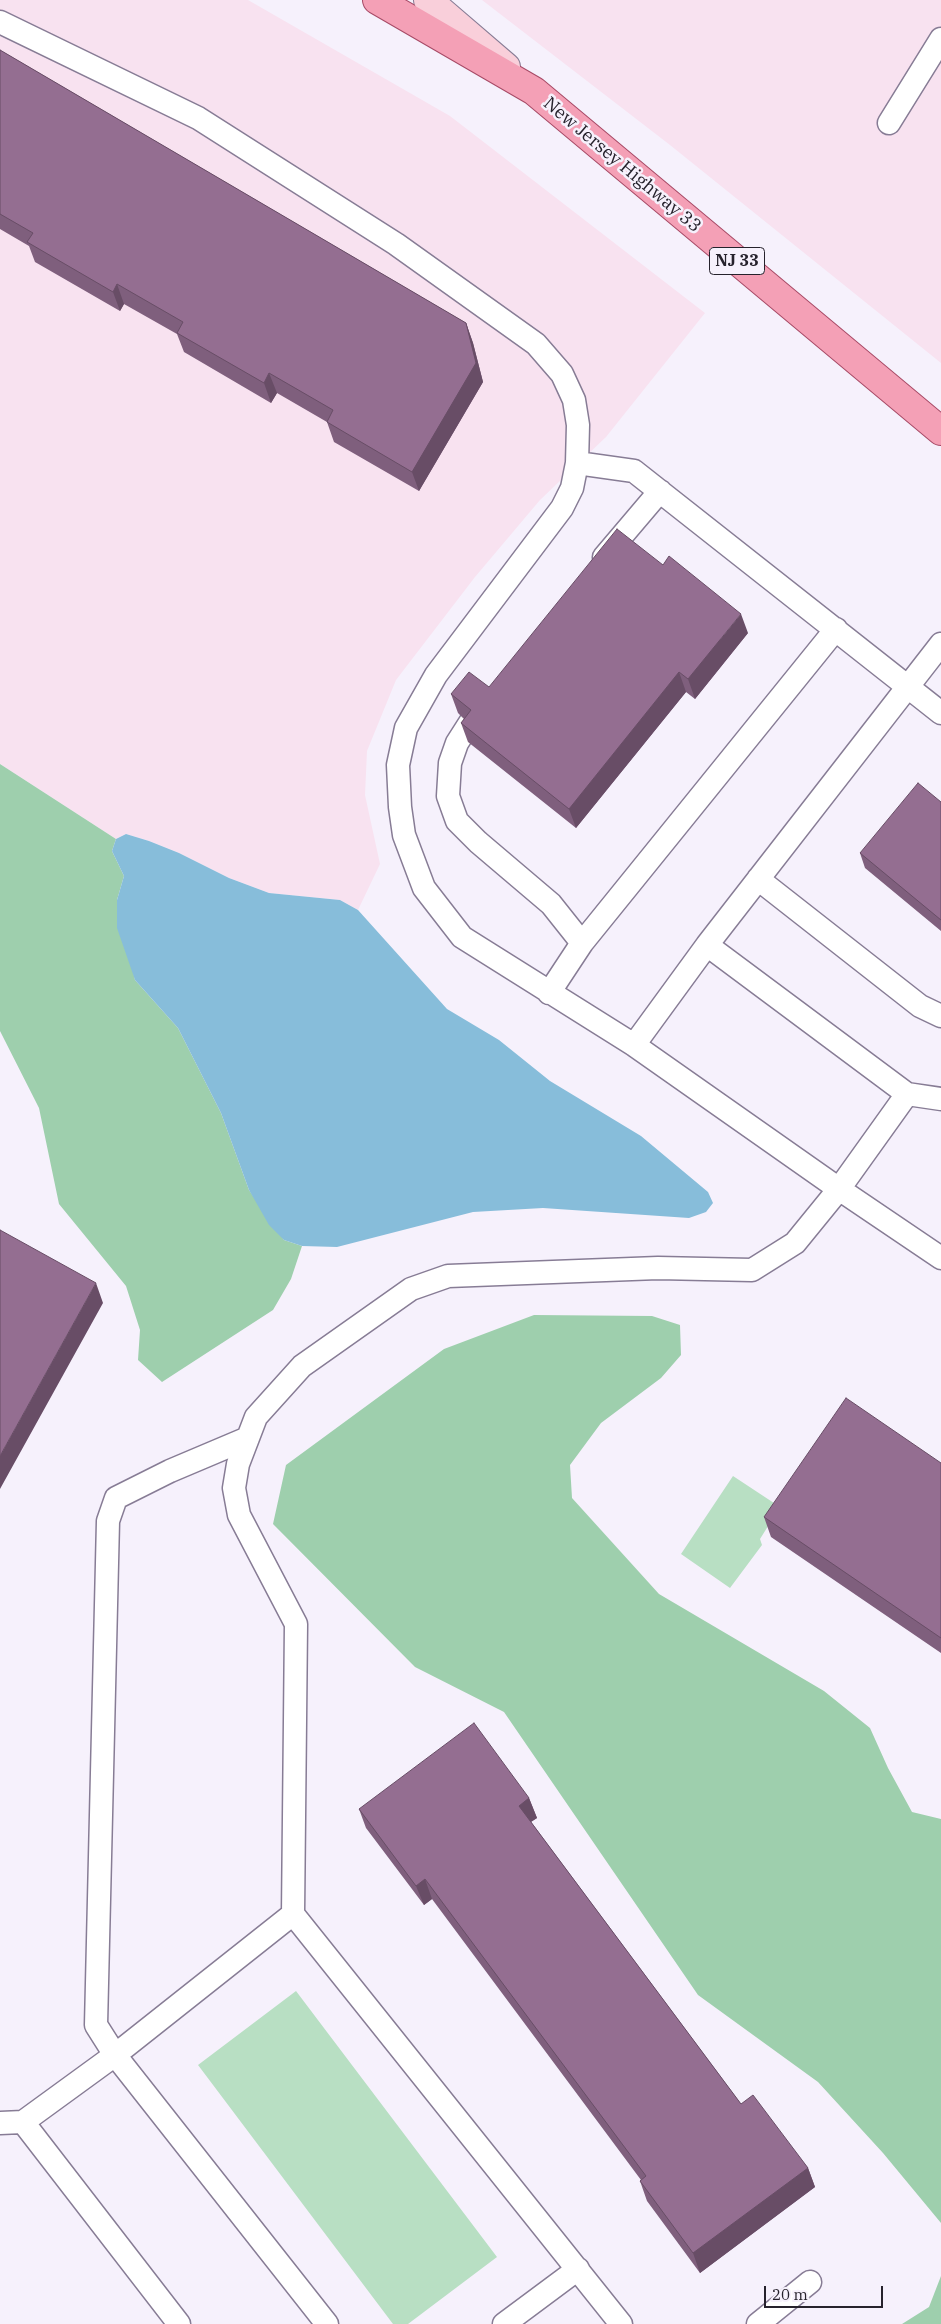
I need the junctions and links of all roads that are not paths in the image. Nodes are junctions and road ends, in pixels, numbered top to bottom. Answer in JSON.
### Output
{"nodes":[{"id":1,"x":377,"y":0,"type":"edge"},
{"id":2,"x":428,"y":0,"type":"edge"},
{"id":3,"x":0,"y":22,"type":"edge"},
{"id":4,"x":941,"y":38,"type":"edge"},
{"id":5,"x":534,"y":91,"type":"junction"},
{"id":6,"x":889,"y":123,"type":"dead end"},
{"id":7,"x":941,"y":431,"type":"edge"},
{"id":8,"x":577,"y":463,"type":"junction"},
{"id":9,"x":660,"y":491,"type":"junction"},
{"id":10,"x":592,"y":573,"type":"edge"},
{"id":11,"x":836,"y":629,"type":"junction"},
{"id":12,"x":941,"y":644,"type":"edge"},
{"id":13,"x":909,"y":687,"type":"junction"},
{"id":14,"x":493,"y":692,"type":"edge"},
{"id":15,"x":941,"y":713,"type":"edge"},
{"id":16,"x":758,"y":879,"type":"junction"},
{"id":17,"x":582,"y":944,"type":"junction"},
{"id":18,"x":707,"y":945,"type":"junction"},
{"id":19,"x":549,"y":993,"type":"junction"},
{"id":20,"x":941,"y":1016,"type":"edge"},
{"id":21,"x":634,"y":1045,"type":"junction"},
{"id":22,"x":907,"y":1094,"type":"junction"},
{"id":23,"x":941,"y":1099,"type":"edge"},
{"id":24,"x":839,"y":1189,"type":"junction"},
{"id":25,"x":941,"y":1258,"type":"edge"},
{"id":26,"x":248,"y":1438,"type":"junction"},
{"id":27,"x":293,"y":1914,"type":"junction"},
{"id":28,"x":115,"y":2055,"type":"junction"},
{"id":29,"x":23,"y":2122,"type":"junction"},
{"id":30,"x":0,"y":2123,"type":"edge"},
{"id":31,"x":578,"y":2269,"type":"junction"},
{"id":32,"x":810,"y":2282,"type":"dead end"},
{"id":33,"x":179,"y":2324,"type":"edge"},
{"id":34,"x":327,"y":2324,"type":"edge"},
{"id":35,"x":504,"y":2324,"type":"edge"},
{"id":36,"x":621,"y":2324,"type":"edge"},
{"id":37,"x":758,"y":2324,"type":"edge"}],
"edges":[{"from":1,"to":5,"type":"main road","name":"New Jersey Highway 33","number":"NJ 33"},
{"from":2,"to":5,"type":"street"},
{"from":3,"to":8,"type":"lane"},
{"from":4,"to":6,"type":"lane"},
{"from":5,"to":7,"type":"main road","name":"New Jersey Highway 33","number":"NJ 33"},
{"from":8,"to":9,"type":"lane"},
{"from":8,"to":19,"type":"lane"},
{"from":9,"to":10,"type":"lane"},
{"from":9,"to":11,"type":"lane"},
{"from":11,"to":13,"type":"lane"},
{"from":11,"to":17,"type":"lane"},
{"from":12,"to":13,"type":"lane"},
{"from":13,"to":15,"type":"lane"},
{"from":13,"to":16,"type":"lane"},
{"from":14,"to":17,"type":"lane"},
{"from":16,"to":18,"type":"lane"},
{"from":16,"to":20,"type":"lane"},
{"from":17,"to":19,"type":"lane"},
{"from":18,"to":21,"type":"lane"},
{"from":18,"to":22,"type":"lane"},
{"from":19,"to":21,"type":"lane"},
{"from":21,"to":24,"type":"lane"},
{"from":22,"to":23,"type":"lane"},
{"from":22,"to":24,"type":"lane"},
{"from":24,"to":25,"type":"lane"},
{"from":24,"to":26,"type":"lane"},
{"from":26,"to":27,"type":"lane"},
{"from":26,"to":28,"type":"lane"},
{"from":27,"to":28,"type":"lane"},
{"from":27,"to":31,"type":"lane"},
{"from":28,"to":29,"type":"lane"},
{"from":28,"to":34,"type":"lane"},
{"from":29,"to":30,"type":"lane"},
{"from":29,"to":33,"type":"lane"},
{"from":31,"to":35,"type":"lane"},
{"from":31,"to":36,"type":"lane"},
{"from":32,"to":37,"type":"lane"}]}
